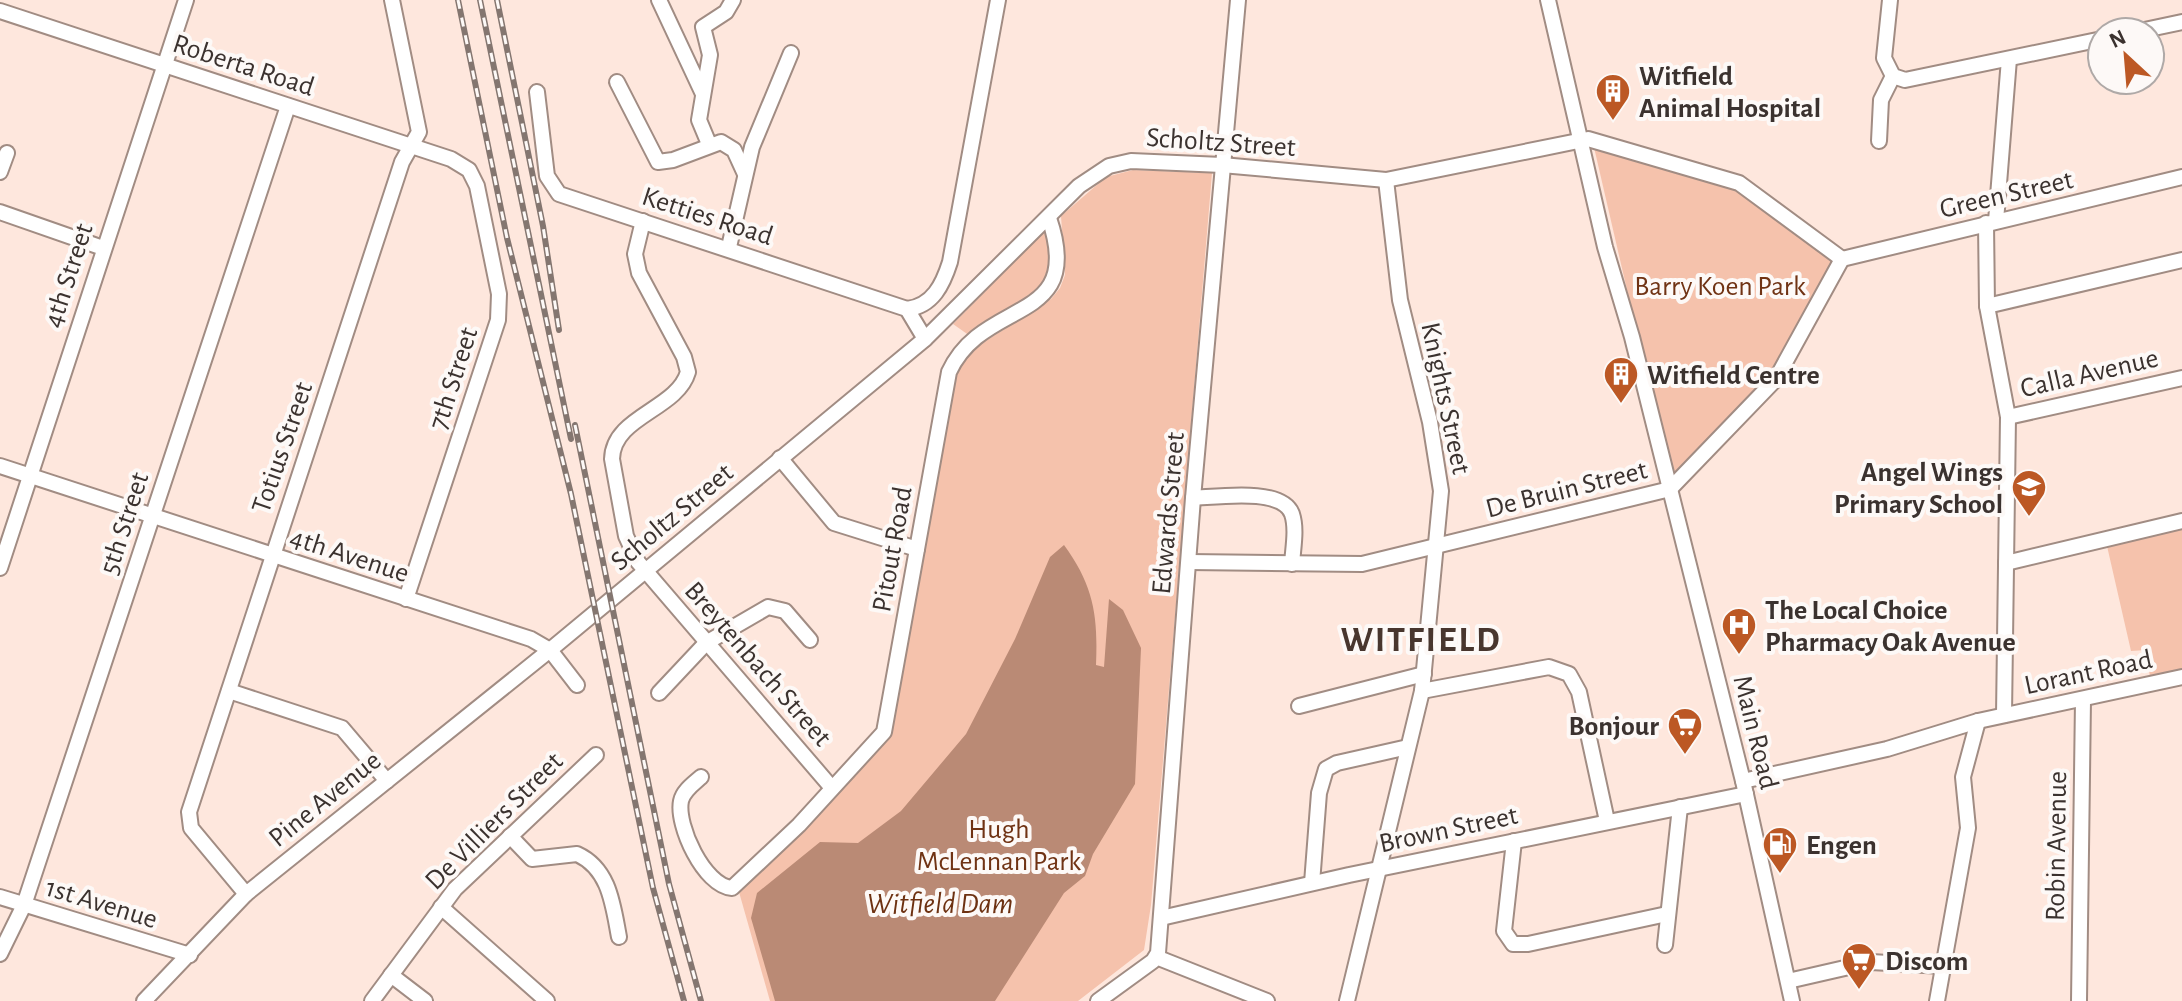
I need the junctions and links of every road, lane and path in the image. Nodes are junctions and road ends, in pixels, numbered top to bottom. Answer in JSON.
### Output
{"nodes":[{"id":1,"x":186,"y":0,"type":"edge"},
{"id":2,"x":392,"y":0,"type":"edge"},
{"id":3,"x":659,"y":0,"type":"edge"},
{"id":4,"x":733,"y":0,"type":"edge"},
{"id":5,"x":998,"y":0,"type":"edge"},
{"id":6,"x":1238,"y":0,"type":"edge"},
{"id":7,"x":1550,"y":0,"type":"edge"},
{"id":8,"x":1890,"y":0,"type":"edge"},
{"id":9,"x":0,"y":11,"type":"edge"},
{"id":10,"x":2086,"y":42,"type":"edge"},
{"id":11,"x":791,"y":53,"type":"dead end"},
{"id":12,"x":2009,"y":59,"type":"junction"},
{"id":13,"x":165,"y":65,"type":"junction"},
{"id":14,"x":1890,"y":73,"type":"junction"},
{"id":15,"x":617,"y":82,"type":"dead end"},
{"id":16,"x":537,"y":92,"type":"dead end"},
{"id":17,"x":703,"y":94,"type":"junction"},
{"id":18,"x":288,"y":106,"type":"junction"},
{"id":19,"x":1584,"y":140,"type":"junction"},
{"id":20,"x":1879,"y":141,"type":"dead end"},
{"id":21,"x":709,"y":144,"type":"junction"},
{"id":22,"x":411,"y":145,"type":"junction"},
{"id":23,"x":7,"y":153,"type":"dead end"},
{"id":24,"x":1222,"y":165,"type":"junction"},
{"id":25,"x":469,"y":170,"type":"joint"},
{"id":26,"x":0,"y":172,"type":"edge"},
{"id":27,"x":745,"y":174,"type":"junction"},
{"id":28,"x":2182,"y":177,"type":"edge"},
{"id":29,"x":1386,"y":180,"type":"junction"},
{"id":30,"x":0,"y":212,"type":"edge"},
{"id":31,"x":1049,"y":218,"type":"junction"},
{"id":32,"x":643,"y":221,"type":"junction"},
{"id":33,"x":1991,"y":222,"type":"junction"},
{"id":34,"x":729,"y":247,"type":"junction"},
{"id":35,"x":103,"y":248,"type":"junction"},
{"id":36,"x":1842,"y":259,"type":"junction"},
{"id":37,"x":2182,"y":260,"type":"edge"},
{"id":38,"x":1987,"y":306,"type":"junction"},
{"id":39,"x":907,"y":309,"type":"junction"},
{"id":40,"x":925,"y":339,"type":"junction"},
{"id":41,"x":2182,"y":378,"type":"edge"},
{"id":42,"x":2008,"y":417,"type":"junction"},
{"id":43,"x":780,"y":458,"type":"junction"},
{"id":44,"x":0,"y":466,"type":"edge"},
{"id":45,"x":30,"y":476,"type":"junction"},
{"id":46,"x":1670,"y":489,"type":"junction"},
{"id":47,"x":1193,"y":498,"type":"junction"},
{"id":48,"x":152,"y":517,"type":"junction"},
{"id":49,"x":2182,"y":521,"type":"edge"},
{"id":50,"x":1434,"y":547,"type":"junction"},
{"id":51,"x":917,"y":549,"type":"junction"},
{"id":52,"x":272,"y":556,"type":"junction"},
{"id":53,"x":1189,"y":562,"type":"junction"},
{"id":54,"x":2006,"y":563,"type":"junction"},
{"id":55,"x":1292,"y":564,"type":"junction"},
{"id":56,"x":0,"y":568,"type":"edge"},
{"id":57,"x":645,"y":572,"type":"junction"},
{"id":58,"x":406,"y":599,"type":"junction"},
{"id":59,"x":810,"y":640,"type":"dead end"},
{"id":60,"x":706,"y":643,"type":"junction"},
{"id":61,"x":550,"y":650,"type":"junction"},
{"id":62,"x":1424,"y":674,"type":"junction"},
{"id":63,"x":2182,"y":677,"type":"edge"},
{"id":64,"x":577,"y":685,"type":"dead end"},
{"id":65,"x":229,"y":691,"type":"junction"},
{"id":66,"x":1422,"y":691,"type":"junction"},
{"id":67,"x":659,"y":693,"type":"dead end"},
{"id":68,"x":2083,"y":700,"type":"junction"},
{"id":69,"x":1299,"y":706,"type":"dead end"},
{"id":70,"x":2004,"y":715,"type":"junction"},
{"id":71,"x":1978,"y":721,"type":"junction"},
{"id":72,"x":1408,"y":747,"type":"junction"},
{"id":73,"x":596,"y":755,"type":"dead end"},
{"id":74,"x":701,"y":777,"type":"dead end"},
{"id":75,"x":387,"y":781,"type":"junction"},
{"id":76,"x":1744,"y":787,"type":"junction"},
{"id":77,"x":832,"y":788,"type":"junction"},
{"id":78,"x":1680,"y":807,"type":"junction"},
{"id":79,"x":1607,"y":821,"type":"junction"},
{"id":80,"x":510,"y":836,"type":"junction"},
{"id":81,"x":1514,"y":841,"type":"junction"},
{"id":82,"x":1379,"y":870,"type":"junction"},
{"id":83,"x":1312,"y":883,"type":"junction"},
{"id":84,"x":246,"y":894,"type":"junction"},
{"id":85,"x":0,"y":897,"type":"edge"},
{"id":86,"x":24,"y":905,"type":"junction"},
{"id":87,"x":441,"y":907,"type":"junction"},
{"id":88,"x":1667,"y":914,"type":"junction"},
{"id":89,"x":1161,"y":918,"type":"junction"},
{"id":90,"x":619,"y":937,"type":"dead end"},
{"id":91,"x":1665,"y":945,"type":"dead end"},
{"id":92,"x":0,"y":954,"type":"edge"},
{"id":93,"x":190,"y":955,"type":"junction"},
{"id":94,"x":1156,"y":957,"type":"junction"},
{"id":95,"x":1942,"y":966,"type":"junction"},
{"id":96,"x":391,"y":975,"type":"junction"},
{"id":97,"x":1788,"y":981,"type":"junction"},
{"id":98,"x":2077,"y":998,"type":"edge"},
{"id":99,"x":144,"y":1001,"type":"edge"},
{"id":100,"x":372,"y":1001,"type":"edge"},
{"id":101,"x":425,"y":1001,"type":"edge"},
{"id":102,"x":547,"y":1001,"type":"edge"},
{"id":103,"x":1098,"y":1001,"type":"edge"},
{"id":104,"x":1267,"y":1001,"type":"edge"},
{"id":105,"x":1347,"y":1001,"type":"edge"},
{"id":106,"x":1792,"y":1001,"type":"edge"},
{"id":107,"x":1937,"y":1001,"type":"edge"}],
"edges":[{"from":1,"to":13,"type":"street","name":"4th Street"},
{"from":2,"to":22,"type":"street","name":"Totius Street"},
{"from":3,"to":17,"type":"street"},
{"from":4,"to":17,"type":"street"},
{"from":5,"to":39,"type":"street"},
{"from":6,"to":24,"type":"street","name":"Edwards Street"},
{"from":7,"to":19,"type":"street","name":"Main Road"},
{"from":8,"to":14,"type":"street"},
{"from":9,"to":13,"type":"street","name":"Roberta Road"},
{"from":10,"to":12,"type":"street"},
{"from":11,"to":27,"type":"street"},
{"from":12,"to":14,"type":"street"},
{"from":12,"to":33,"type":"street"},
{"from":13,"to":18,"type":"street","name":"Roberta Road"},
{"from":13,"to":35,"type":"street","name":"4th Street"},
{"from":14,"to":20,"type":"street"},
{"from":15,"to":21,"type":"street"},
{"from":16,"to":32,"type":"street","name":"Ketties Road"},
{"from":17,"to":21,"type":"street"},
{"from":18,"to":22,"type":"street","name":"Roberta Road"},
{"from":18,"to":48,"type":"street","name":"5th Street"},
{"from":19,"to":29,"type":"street","name":"Scholtz Street"},
{"from":19,"to":36,"type":"street","name":"Scholtz Street"},
{"from":19,"to":46,"type":"street","name":"Main Road"},
{"from":21,"to":27,"type":"street"},
{"from":22,"to":25,"type":"street","name":"Roberta Road"},
{"from":22,"to":52,"type":"street","name":"Totius Street"},
{"from":23,"to":26,"type":"street"},
{"from":24,"to":29,"type":"street","name":"Scholtz Street"},
{"from":24,"to":31,"type":"street","name":"Scholtz Street"},
{"from":24,"to":47,"type":"street","name":"Edwards Street"},
{"from":25,"to":58,"type":"street","name":"7th Street"},
{"from":27,"to":34,"type":"street"},
{"from":28,"to":33,"type":"street","name":"Green Street"},
{"from":29,"to":50,"type":"street","name":"Knights Street"},
{"from":30,"to":35,"type":"street"},
{"from":31,"to":40,"type":"street","name":"Scholtz Street"},
{"from":31,"to":51,"type":"street","name":"Pitout Road"},
{"from":32,"to":34,"type":"street","name":"Ketties Road"},
{"from":32,"to":57,"type":"street","name":"Breytenbach Street"},
{"from":33,"to":36,"type":"street","name":"Green Street"},
{"from":33,"to":38,"type":"street"},
{"from":34,"to":39,"type":"street","name":"Ketties Road"},
{"from":35,"to":45,"type":"street","name":"4th Street"},
{"from":36,"to":46,"type":"street","name":"De Bruin Street"},
{"from":37,"to":38,"type":"street"},
{"from":38,"to":42,"type":"street"},
{"from":39,"to":40,"type":"street"},
{"from":40,"to":43,"type":"street","name":"Scholtz Street"},
{"from":41,"to":42,"type":"street","name":"Calla Avenue"},
{"from":42,"to":54,"type":"street"},
{"from":43,"to":51,"type":"street"},
{"from":43,"to":57,"type":"street","name":"Scholtz Street"},
{"from":44,"to":45,"type":"street","name":"4th Avenue"},
{"from":45,"to":48,"type":"street","name":"4th Avenue"},
{"from":45,"to":56,"type":"street","name":"4th Street"},
{"from":46,"to":50,"type":"street","name":"De Bruin Street"},
{"from":46,"to":76,"type":"street","name":"Main Road"},
{"from":47,"to":53,"type":"street","name":"Edwards Street"},
{"from":47,"to":55,"type":"street"},
{"from":48,"to":52,"type":"street","name":"4th Avenue"},
{"from":48,"to":86,"type":"street","name":"5th Street"},
{"from":49,"to":54,"type":"street"},
{"from":50,"to":55,"type":"street","name":"De Bruin Street"},
{"from":50,"to":62,"type":"street","name":"Knights Street"},
{"from":51,"to":77,"type":"street","name":"Pitout Road"},
{"from":52,"to":58,"type":"street","name":"4th Avenue"},
{"from":52,"to":65,"type":"street","name":"Totius Street"},
{"from":53,"to":55,"type":"street","name":"De Bruin Street"},
{"from":53,"to":89,"type":"street","name":"Edwards Street"},
{"from":54,"to":70,"type":"street"},
{"from":57,"to":60,"type":"street","name":"Breytenbach Street"},
{"from":57,"to":61,"type":"street","name":"Scholtz Street"},
{"from":58,"to":61,"type":"street","name":"4th Avenue"},
{"from":59,"to":60,"type":"street"},
{"from":60,"to":67,"type":"street"},
{"from":60,"to":77,"type":"street","name":"Breytenbach Street"},
{"from":61,"to":64,"type":"street","name":"4th Avenue"},
{"from":61,"to":75,"type":"street","name":"Pine Avenue"},
{"from":62,"to":66,"type":"street","name":"Knights Street"},
{"from":62,"to":69,"type":"street"},
{"from":63,"to":68,"type":"street","name":"Lorant Road"},
{"from":65,"to":75,"type":"street"},
{"from":65,"to":84,"type":"street","name":"Totius Street"},
{"from":66,"to":72,"type":"street","name":"Knights Street"},
{"from":66,"to":79,"type":"street"},
{"from":68,"to":70,"type":"street","name":"Lorant Road"},
{"from":68,"to":98,"type":"street","name":"Robin Avenue"},
{"from":70,"to":71,"type":"street","name":"Brown Street"},
{"from":71,"to":76,"type":"street","name":"Brown Street"},
{"from":71,"to":95,"type":"street"},
{"from":72,"to":82,"type":"street","name":"Knights Street"},
{"from":72,"to":83,"type":"street"},
{"from":73,"to":80,"type":"street","name":"De Villiers Street"},
{"from":74,"to":77,"type":"street","name":"Pitout Road"},
{"from":75,"to":84,"type":"street","name":"Pine Avenue"},
{"from":76,"to":78,"type":"street","name":"Brown Street"},
{"from":76,"to":97,"type":"street","name":"Main Road"},
{"from":78,"to":79,"type":"street","name":"Brown Street"},
{"from":78,"to":88,"type":"street"},
{"from":79,"to":81,"type":"street","name":"Brown Street"},
{"from":80,"to":87,"type":"street","name":"De Villiers Street"},
{"from":80,"to":90,"type":"street"},
{"from":81,"to":82,"type":"street","name":"Brown Street"},
{"from":81,"to":88,"type":"street"},
{"from":82,"to":83,"type":"street","name":"Brown Street"},
{"from":82,"to":105,"type":"street","name":"Knights Street"},
{"from":83,"to":89,"type":"street","name":"Brown Street"},
{"from":84,"to":93,"type":"street","name":"Pine Avenue"},
{"from":85,"to":86,"type":"street","name":"1st Avenue"},
{"from":86,"to":92,"type":"street","name":"5th Street"},
{"from":86,"to":93,"type":"street","name":"1st Avenue"},
{"from":87,"to":96,"type":"street","name":"De Villiers Street"},
{"from":87,"to":102,"type":"street"},
{"from":88,"to":91,"type":"street"},
{"from":89,"to":94,"type":"street","name":"Edwards Street"},
{"from":93,"to":99,"type":"street","name":"Pine Avenue"},
{"from":94,"to":103,"type":"street"},
{"from":94,"to":104,"type":"street"},
{"from":95,"to":97,"type":"street"},
{"from":95,"to":107,"type":"street"},
{"from":96,"to":100,"type":"street","name":"De Villiers Street"},
{"from":96,"to":101,"type":"street"},
{"from":97,"to":106,"type":"street","name":"Main Road"}]}
